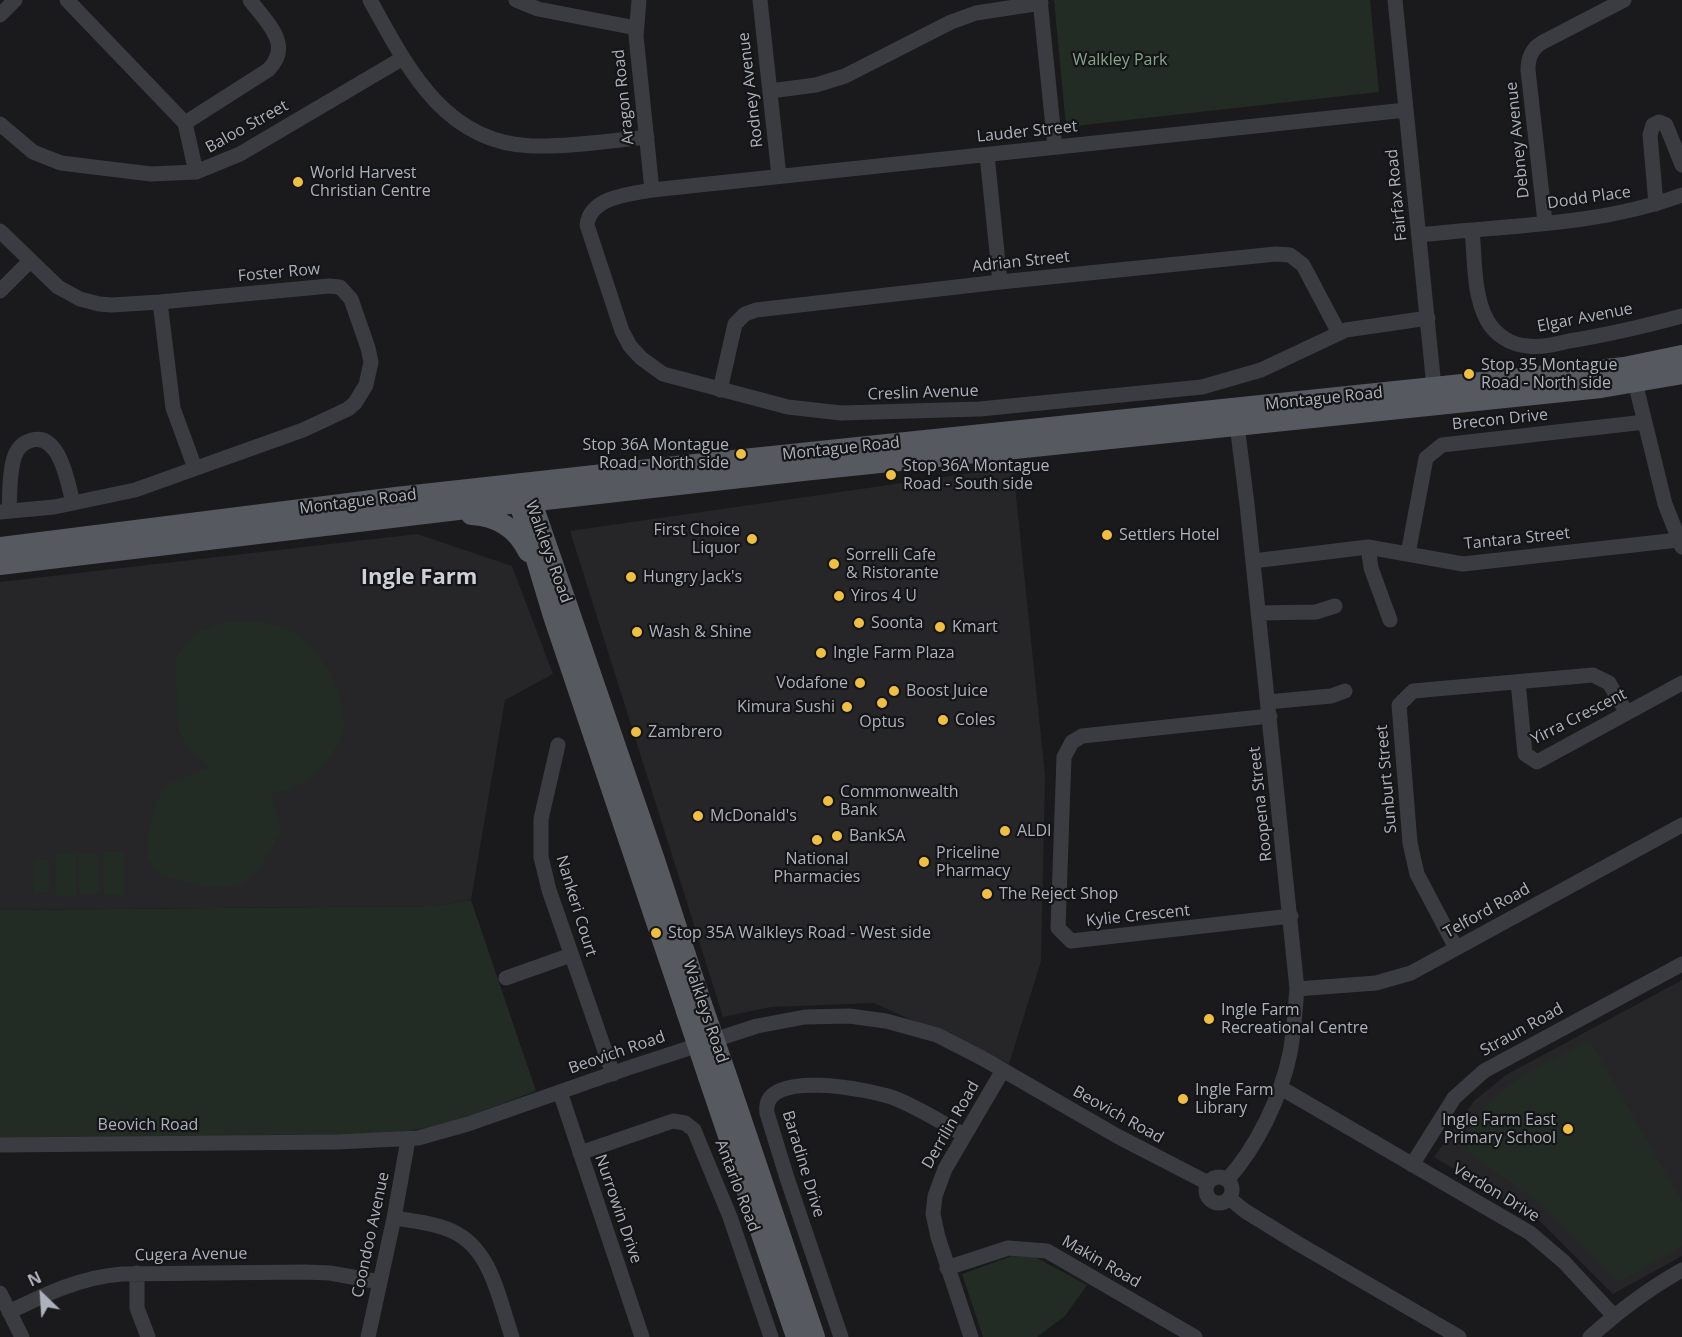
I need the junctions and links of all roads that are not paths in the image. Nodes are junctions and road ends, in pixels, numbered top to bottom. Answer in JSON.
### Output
{"nodes":[{"id":1,"x":15,"y":0,"type":"edge"},
{"id":2,"x":67,"y":0,"type":"edge"},
{"id":3,"x":250,"y":0,"type":"edge"},
{"id":4,"x":370,"y":0,"type":"edge"},
{"id":5,"x":516,"y":0,"type":"edge"},
{"id":6,"x":639,"y":0,"type":"edge"},
{"id":7,"x":760,"y":0,"type":"edge"},
{"id":8,"x":1395,"y":0,"type":"edge"},
{"id":9,"x":1624,"y":0,"type":"edge"},
{"id":10,"x":1040,"y":2,"type":"edge"},
{"id":11,"x":0,"y":15,"type":"edge"},
{"id":12,"x":636,"y":28,"type":"junction"},
{"id":13,"x":403,"y":58,"type":"junction"},
{"id":14,"x":770,"y":91,"type":"junction"},
{"id":15,"x":1406,"y":110,"type":"junction"},
{"id":16,"x":185,"y":123,"type":"junction"},
{"id":17,"x":0,"y":124,"type":"edge"},
{"id":18,"x":647,"y":137,"type":"junction"},
{"id":19,"x":1055,"y":147,"type":"junction"},
{"id":20,"x":987,"y":155,"type":"junction"},
{"id":21,"x":1682,"y":165,"type":"edge"},
{"id":22,"x":196,"y":172,"type":"junction"},
{"id":23,"x":779,"y":176,"type":"junction"},
{"id":24,"x":652,"y":190,"type":"junction"},
{"id":25,"x":1682,"y":195,"type":"edge"},
{"id":26,"x":1656,"y":204,"type":"junction"},
{"id":27,"x":1545,"y":222,"type":"junction"},
{"id":28,"x":1472,"y":230,"type":"junction"},
{"id":29,"x":0,"y":231,"type":"edge"},
{"id":30,"x":1419,"y":235,"type":"junction"},
{"id":31,"x":30,"y":261,"type":"junction"},
{"id":32,"x":1000,"y":282,"type":"junction"},
{"id":33,"x":0,"y":291,"type":"edge"},
{"id":34,"x":160,"y":302,"type":"junction"},
{"id":35,"x":1682,"y":316,"type":"edge"},
{"id":36,"x":1428,"y":318,"type":"junction"},
{"id":37,"x":1339,"y":333,"type":"junction"},
{"id":38,"x":1682,"y":355,"type":"edge"},
{"id":39,"x":1634,"y":374,"type":"junction"},
{"id":40,"x":1682,"y":374,"type":"edge"},
{"id":41,"x":720,"y":390,"type":"junction"},
{"id":42,"x":1434,"y":396,"type":"junction"},
{"id":43,"x":1236,"y":417,"type":"junction"},
{"id":44,"x":1645,"y":422,"type":"junction"},
{"id":45,"x":195,"y":468,"type":"junction"},
{"id":46,"x":520,"y":483,"type":"junction"},
{"id":47,"x":605,"y":494,"type":"junction"},
{"id":48,"x":526,"y":502,"type":"junction"},
{"id":49,"x":73,"y":503,"type":"junction"},
{"id":50,"x":4,"y":511,"type":"edge"},
{"id":51,"x":443,"y":512,"type":"junction"},
{"id":52,"x":1680,"y":544,"type":"edge"},
{"id":53,"x":547,"y":545,"type":"junction"},
{"id":54,"x":0,"y":547,"type":"edge"},
{"id":55,"x":1368,"y":547,"type":"junction"},
{"id":56,"x":1408,"y":554,"type":"junction"},
{"id":57,"x":1253,"y":561,"type":"junction"},
{"id":58,"x":0,"y":565,"type":"edge"},
{"id":59,"x":542,"y":579,"type":"junction"},
{"id":60,"x":1335,"y":606,"type":"dead end"},
{"id":61,"x":1258,"y":613,"type":"junction"},
{"id":62,"x":1390,"y":620,"type":"dead end"},
{"id":63,"x":1518,"y":682,"type":"junction"},
{"id":64,"x":1682,"y":683,"type":"edge"},
{"id":65,"x":1345,"y":691,"type":"dead end"},
{"id":66,"x":1269,"y":709,"type":"junction"},
{"id":67,"x":1627,"y":713,"type":"junction"},
{"id":68,"x":558,"y":745,"type":"dead end"},
{"id":69,"x":1682,"y":825,"type":"edge"},
{"id":70,"x":1291,"y":916,"type":"junction"},
{"id":71,"x":1456,"y":948,"type":"junction"},
{"id":72,"x":571,"y":955,"type":"junction"},
{"id":73,"x":1682,"y":964,"type":"edge"},
{"id":74,"x":506,"y":978,"type":"dead end"},
{"id":75,"x":1298,"y":989,"type":"junction"},
{"id":76,"x":694,"y":1007,"type":"junction"},
{"id":77,"x":1003,"y":1070,"type":"junction"},
{"id":78,"x":613,"y":1074,"type":"junction"},
{"id":79,"x":717,"y":1075,"type":"junction"},
{"id":80,"x":1281,"y":1088,"type":"junction"},
{"id":81,"x":560,"y":1092,"type":"junction"},
{"id":82,"x":964,"y":1135,"type":"junction"},
{"id":83,"x":408,"y":1140,"type":"junction"},
{"id":84,"x":0,"y":1145,"type":"edge"},
{"id":85,"x":580,"y":1153,"type":"junction"},
{"id":86,"x":1412,"y":1165,"type":"junction"},
{"id":87,"x":1227,"y":1180,"type":"junction"},
{"id":88,"x":1208,"y":1183,"type":"junction"},
{"id":89,"x":1229,"y":1198,"type":"junction"},
{"id":90,"x":394,"y":1218,"type":"junction"},
{"id":91,"x":947,"y":1268,"type":"junction"},
{"id":92,"x":1682,"y":1270,"type":"edge"},
{"id":93,"x":137,"y":1273,"type":"junction"},
{"id":94,"x":380,"y":1282,"type":"junction"},
{"id":95,"x":0,"y":1293,"type":"edge"},
{"id":96,"x":9,"y":1312,"type":"junction"},
{"id":97,"x":1614,"y":1316,"type":"junction"},
{"id":98,"x":22,"y":1337,"type":"edge"},
{"id":99,"x":148,"y":1337,"type":"edge"},
{"id":100,"x":368,"y":1337,"type":"edge"},
{"id":101,"x":512,"y":1337,"type":"edge"},
{"id":102,"x":642,"y":1337,"type":"edge"},
{"id":103,"x":771,"y":1337,"type":"edge"},
{"id":104,"x":796,"y":1337,"type":"edge"},
{"id":105,"x":815,"y":1337,"type":"edge"},
{"id":106,"x":841,"y":1337,"type":"edge"},
{"id":107,"x":971,"y":1337,"type":"edge"},
{"id":108,"x":1195,"y":1337,"type":"edge"},
{"id":109,"x":1459,"y":1337,"type":"edge"},
{"id":110,"x":1590,"y":1337,"type":"edge"}],
"edges":[{"from":1,"to":11,"type":"street"},
{"from":2,"to":16,"type":"street"},
{"from":3,"to":16,"type":"street"},
{"from":4,"to":13,"type":"street"},
{"from":5,"to":12,"type":"street"},
{"from":6,"to":12,"type":"street","name":"Aragon Road"},
{"from":7,"to":14,"type":"street","name":"Rodney Avenue"},
{"from":8,"to":15,"type":"street","name":"Fairfax Road"},
{"from":9,"to":27,"type":"street","name":"Debney Avenue"},
{"from":10,"to":14,"type":"street"},
{"from":10,"to":19,"type":"street"},
{"from":12,"to":18,"type":"street","name":"Aragon Road"},
{"from":13,"to":18,"type":"street"},
{"from":13,"to":22,"type":"street","name":"Baloo Street"},
{"from":14,"to":23,"type":"street","name":"Rodney Avenue"},
{"from":15,"to":19,"type":"street","name":"Lauder Street"},
{"from":15,"to":30,"type":"street","name":"Fairfax Road"},
{"from":16,"to":22,"type":"street"},
{"from":17,"to":22,"type":"street","name":"Baloo Street"},
{"from":18,"to":24,"type":"street","name":"Aragon Road"},
{"from":19,"to":20,"type":"street","name":"Lauder Street"},
{"from":20,"to":23,"type":"street","name":"Lauder Street"},
{"from":20,"to":32,"type":"street"},
{"from":21,"to":26,"type":"street","name":"Dodd Place"},
{"from":23,"to":24,"type":"street","name":"Lauder Street"},
{"from":24,"to":41,"type":"street","name":"Creslin Avenue"},
{"from":25,"to":26,"type":"street","name":"Dodd Place"},
{"from":26,"to":27,"type":"street","name":"Dodd Place"},
{"from":27,"to":28,"type":"street","name":"Dodd Place"},
{"from":28,"to":30,"type":"street","name":"Dodd Place"},
{"from":28,"to":35,"type":"street","name":"Elgar Avenue"},
{"from":29,"to":31,"type":"street","name":"Foster Row"},
{"from":30,"to":36,"type":"street","name":"Fairfax Road"},
{"from":31,"to":33,"type":"street"},
{"from":31,"to":34,"type":"street","name":"Foster Row"},
{"from":32,"to":37,"type":"street","name":"Adrian Street"},
{"from":32,"to":41,"type":"street","name":"Adrian Street"},
{"from":34,"to":45,"type":"street"},
{"from":34,"to":45,"type":"street","name":"Foster Row"},
{"from":36,"to":37,"type":"street","name":"Creslin Avenue"},
{"from":36,"to":42,"type":"street","name":"Fairfax Road"},
{"from":37,"to":41,"type":"street","name":"Creslin Avenue"},
{"from":38,"to":39,"type":"main road","name":"Montague Road"},
{"from":39,"to":40,"type":"main road","name":"Montague Road"},
{"from":39,"to":42,"type":"main road","name":"Montague Road"},
{"from":39,"to":44,"type":"street"},
{"from":42,"to":43,"type":"main road","name":"Montague Road"},
{"from":43,"to":46,"type":"main road","name":"Montague Road"},
{"from":43,"to":47,"type":"main road","name":"Montague Road"},
{"from":43,"to":57,"type":"street","name":"Roopena Street"},
{"from":44,"to":52,"type":"street"},
{"from":44,"to":56,"type":"street","name":"Brecon Drive"},
{"from":45,"to":49,"type":"street","name":"Foster Row"},
{"from":46,"to":48,"type":"main road","name":"Walkleys Road"},
{"from":46,"to":54,"type":"main road","name":"Montague Road"},
{"from":47,"to":48,"type":"main road","name":"Montague Road"},
{"from":47,"to":53,"type":"main road"},
{"from":48,"to":51,"type":"main road","name":"Montague Road"},
{"from":48,"to":53,"type":"main road","name":"Walkleys Road"},
{"from":48,"to":59,"type":"main road","name":"Walkleys Road"},
{"from":49,"to":50,"type":"street","name":"Foster Row"},
{"from":49,"to":50,"type":"street","name":"Foster Row"},
{"from":51,"to":58,"type":"main road","name":"Montague Road"},
{"from":51,"to":59,"type":"main road"},
{"from":52,"to":56,"type":"street","name":"Tantara Street"},
{"from":53,"to":76,"type":"main road","name":"Walkleys Road"},
{"from":55,"to":56,"type":"street","name":"Tantara Street"},
{"from":55,"to":57,"type":"street","name":"Tantara Street"},
{"from":55,"to":62,"type":"street"},
{"from":57,"to":61,"type":"street","name":"Roopena Street"},
{"from":59,"to":76,"type":"main road","name":"Walkleys Road"},
{"from":60,"to":61,"type":"street"},
{"from":61,"to":66,"type":"street","name":"Roopena Street"},
{"from":63,"to":67,"type":"street","name":"Sunburt Street"},
{"from":63,"to":67,"type":"street","name":"Yirra Crescent"},
{"from":63,"to":71,"type":"street","name":"Sunburt Street"},
{"from":64,"to":67,"type":"street","name":"Yirra Crescent"},
{"from":65,"to":66,"type":"street"},
{"from":66,"to":70,"type":"street","name":"Roopena Street"},
{"from":66,"to":70,"type":"street","name":"Kylie Crescent"},
{"from":68,"to":72,"type":"street","name":"Nankeri Court"},
{"from":69,"to":71,"type":"street","name":"Telford Road"},
{"from":70,"to":75,"type":"street","name":"Roopena Street"},
{"from":71,"to":75,"type":"street","name":"Telford Road"},
{"from":72,"to":74,"type":"street"},
{"from":72,"to":78,"type":"street","name":"Nankeri Court"},
{"from":73,"to":86,"type":"street","name":"Straun Road"},
{"from":75,"to":80,"type":"street","name":"Roopena Street"},
{"from":76,"to":79,"type":"main road","name":"Walkleys Road","bridge":true},
{"from":77,"to":78,"type":"street","name":"Beovich Road"},
{"from":77,"to":82,"type":"street","name":"Derrilin Road"},
{"from":77,"to":88,"type":"street","name":"Beovich Road"},
{"from":78,"to":81,"type":"street","name":"Beovich Road"},
{"from":79,"to":104,"type":"main road","name":"Walkleys Road"},
{"from":79,"to":105,"type":"main road","name":"Walkleys Road"},
{"from":80,"to":86,"type":"street","name":"Verdon Drive"},
{"from":80,"to":87,"type":"street","name":"Roopena Street"},
{"from":81,"to":83,"type":"street","name":"Beovich Road"},
{"from":81,"to":85,"type":"street","name":"Nurrowin Drive"},
{"from":82,"to":91,"type":"street","name":"Derrilin Road"},
{"from":82,"to":106,"type":"street","name":"Baradine Drive"},
{"from":83,"to":84,"type":"street","name":"Beovich Road"},
{"from":83,"to":90,"type":"street","name":"Coondoo Avenue"},
{"from":85,"to":102,"type":"street","name":"Nurrowin Drive"},
{"from":85,"to":103,"type":"street","name":"Antarlo Road"},
{"from":86,"to":97,"type":"street","name":"Verdon Drive"},
{"from":87,"to":88,"type":"street"},
{"from":87,"to":89,"type":"street"},
{"from":88,"to":89,"type":"street"},
{"from":89,"to":109,"type":"street"},
{"from":90,"to":94,"type":"street","name":"Coondoo Avenue"},
{"from":90,"to":101,"type":"street"},
{"from":91,"to":107,"type":"street","name":"Derrilin Road"},
{"from":91,"to":108,"type":"street","name":"Makin Road"},
{"from":92,"to":97,"type":"street"},
{"from":93,"to":94,"type":"street","name":"Cugera Avenue"},
{"from":93,"to":96,"type":"street","name":"Cugera Avenue"},
{"from":93,"to":99,"type":"street"},
{"from":94,"to":100,"type":"street","name":"Coondoo Avenue"},
{"from":95,"to":96,"type":"street"},
{"from":96,"to":98,"type":"street"},
{"from":97,"to":110,"type":"street"}]}
